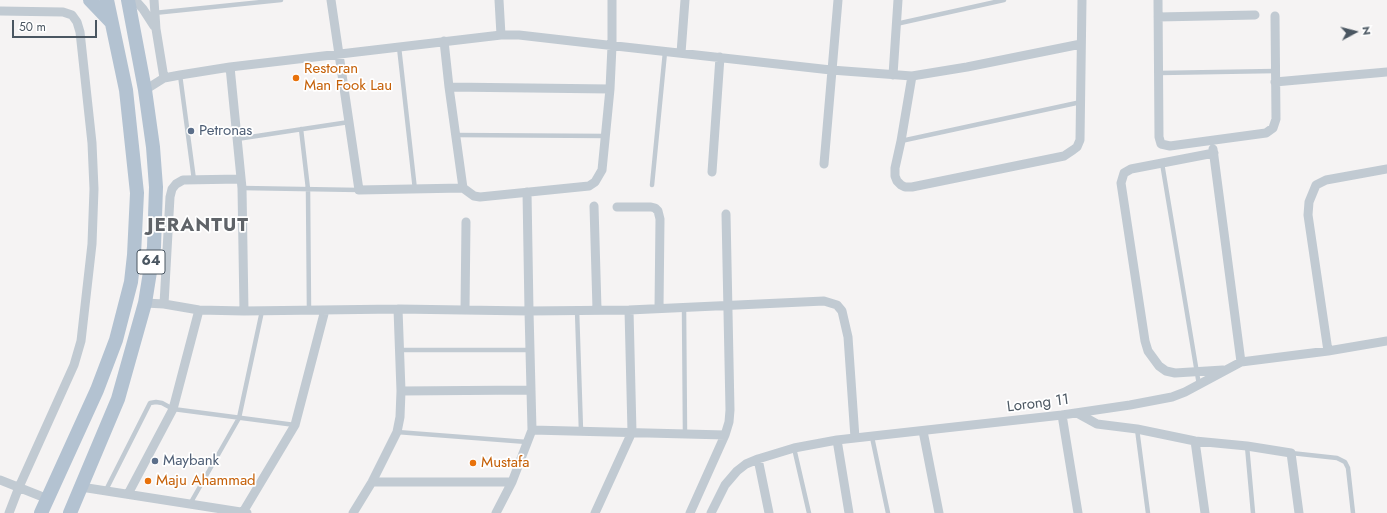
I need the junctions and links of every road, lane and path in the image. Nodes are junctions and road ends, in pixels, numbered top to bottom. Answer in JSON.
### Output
{"nodes":[{"id":1,"x":90,"y":0,"type":"edge"},
{"id":2,"x":107,"y":0,"type":"edge"},
{"id":3,"x":128,"y":0,"type":"edge"},
{"id":4,"x":135,"y":0,"type":"edge"},
{"id":5,"x":154,"y":0,"type":"edge"},
{"id":6,"x":281,"y":0,"type":"edge"},
{"id":7,"x":331,"y":0,"type":"edge"},
{"id":8,"x":499,"y":0,"type":"edge"},
{"id":9,"x":612,"y":0,"type":"edge"},
{"id":10,"x":685,"y":0,"type":"edge"},
{"id":11,"x":838,"y":0,"type":"edge"},
{"id":12,"x":898,"y":0,"type":"edge"},
{"id":13,"x":1004,"y":0,"type":"edge"},
{"id":14,"x":1082,"y":0,"type":"edge"},
{"id":15,"x":1158,"y":0,"type":"edge"},
{"id":16,"x":0,"y":11,"type":"edge"},
{"id":17,"x":154,"y":13,"type":"junction"},
{"id":18,"x":1255,"y":15,"type":"dead end"},
{"id":19,"x":1275,"y":16,"type":"dead end"},
{"id":20,"x":1158,"y":17,"type":"junction"},
{"id":21,"x":112,"y":24,"type":"junction"},
{"id":22,"x":896,"y":24,"type":"junction"},
{"id":23,"x":156,"y":29,"type":"junction"},
{"id":24,"x":500,"y":35,"type":"junction"},
{"id":25,"x":444,"y":41,"type":"junction"},
{"id":26,"x":1080,"y":44,"type":"junction"},
{"id":27,"x":612,"y":46,"type":"junction"},
{"id":28,"x":399,"y":47,"type":"junction"},
{"id":29,"x":665,"y":52,"type":"junction"},
{"id":30,"x":681,"y":53,"type":"junction"},
{"id":31,"x":338,"y":54,"type":"junction"},
{"id":32,"x":720,"y":58,"type":"junction"},
{"id":33,"x":230,"y":67,"type":"junction"},
{"id":34,"x":831,"y":70,"type":"junction"},
{"id":35,"x":1275,"y":71,"type":"junction"},
{"id":36,"x":1387,"y":72,"type":"edge"},
{"id":37,"x":1159,"y":73,"type":"junction"},
{"id":38,"x":180,"y":74,"type":"junction"},
{"id":39,"x":893,"y":75,"type":"junction"},
{"id":40,"x":912,"y":76,"type":"junction"},
{"id":41,"x":164,"y":78,"type":"junction"},
{"id":42,"x":1275,"y":82,"type":"junction"},
{"id":43,"x":449,"y":87,"type":"junction"},
{"id":44,"x":610,"y":89,"type":"junction"},
{"id":45,"x":145,"y":90,"type":"junction"},
{"id":46,"x":1081,"y":102,"type":"junction"},
{"id":47,"x":349,"y":122,"type":"junction"},
{"id":48,"x":301,"y":129,"type":"junction"},
{"id":49,"x":456,"y":136,"type":"junction"},
{"id":50,"x":606,"y":136,"type":"junction"},
{"id":51,"x":237,"y":139,"type":"junction"},
{"id":52,"x":1212,"y":140,"type":"junction"},
{"id":53,"x":902,"y":141,"type":"junction"},
{"id":54,"x":1214,"y":153,"type":"junction"},
{"id":55,"x":824,"y":164,"type":"dead end"},
{"id":56,"x":1162,"y":164,"type":"junction"},
{"id":57,"x":1387,"y":169,"type":"edge"},
{"id":58,"x":712,"y":172,"type":"dead end"},
{"id":59,"x":194,"y":180,"type":"junction"},
{"id":60,"x":242,"y":184,"type":"junction"},
{"id":61,"x":652,"y":185,"type":"dead end"},
{"id":62,"x":463,"y":188,"type":"junction"},
{"id":63,"x":308,"y":189,"type":"junction"},
{"id":64,"x":359,"y":190,"type":"junction"},
{"id":65,"x":415,"y":190,"type":"junction"},
{"id":66,"x":528,"y":192,"type":"junction"},
{"id":67,"x":594,"y":206,"type":"dead end"},
{"id":68,"x":617,"y":207,"type":"dead end"},
{"id":69,"x":726,"y":214,"type":"dead end"},
{"id":70,"x":466,"y":222,"type":"dead end"},
{"id":71,"x":145,"y":303,"type":"junction"},
{"id":72,"x":164,"y":304,"type":"junction"},
{"id":73,"x":728,"y":305,"type":"junction"},
{"id":74,"x":684,"y":307,"type":"junction"},
{"id":75,"x":659,"y":308,"type":"junction"},
{"id":76,"x":398,"y":309,"type":"junction"},
{"id":77,"x":597,"y":309,"type":"junction"},
{"id":78,"x":199,"y":310,"type":"junction"},
{"id":79,"x":309,"y":310,"type":"junction"},
{"id":80,"x":325,"y":310,"type":"junction"},
{"id":81,"x":465,"y":310,"type":"junction"},
{"id":82,"x":577,"y":310,"type":"junction"},
{"id":83,"x":629,"y":310,"type":"junction"},
{"id":84,"x":244,"y":311,"type":"junction"},
{"id":85,"x":262,"y":311,"type":"junction"},
{"id":86,"x":529,"y":311,"type":"junction"},
{"id":87,"x":1387,"y":341,"type":"edge"},
{"id":88,"x":400,"y":350,"type":"junction"},
{"id":89,"x":530,"y":350,"type":"junction"},
{"id":90,"x":1328,"y":351,"type":"junction"},
{"id":91,"x":1241,"y":362,"type":"junction"},
{"id":92,"x":1226,"y":370,"type":"junction"},
{"id":93,"x":1197,"y":372,"type":"junction"},
{"id":94,"x":1200,"y":385,"type":"junction"},
{"id":95,"x":531,"y":390,"type":"junction"},
{"id":96,"x":401,"y":391,"type":"junction"},
{"id":97,"x":173,"y":409,"type":"junction"},
{"id":98,"x":1077,"y":413,"type":"junction"},
{"id":99,"x":1062,"y":416,"type":"junction"},
{"id":100,"x":239,"y":418,"type":"junction"},
{"id":101,"x":295,"y":425,"type":"junction"},
{"id":102,"x":1137,"y":429,"type":"junction"},
{"id":103,"x":532,"y":430,"type":"junction"},
{"id":104,"x":581,"y":431,"type":"junction"},
{"id":105,"x":923,"y":431,"type":"junction"},
{"id":106,"x":397,"y":432,"type":"junction"},
{"id":107,"x":632,"y":432,"type":"junction"},
{"id":108,"x":685,"y":434,"type":"junction"},
{"id":109,"x":725,"y":435,"type":"junction"},
{"id":110,"x":872,"y":437,"type":"junction"},
{"id":111,"x":855,"y":438,"type":"junction"},
{"id":112,"x":837,"y":440,"type":"junction"},
{"id":113,"x":1195,"y":441,"type":"junction"},
{"id":114,"x":528,"y":442,"type":"junction"},
{"id":115,"x":1247,"y":446,"type":"junction"},
{"id":116,"x":794,"y":448,"type":"junction"},
{"id":117,"x":1291,"y":453,"type":"junction"},
{"id":118,"x":758,"y":458,"type":"junction"},
{"id":119,"x":0,"y":480,"type":"edge"},
{"id":120,"x":372,"y":482,"type":"junction"},
{"id":121,"x":512,"y":482,"type":"junction"},
{"id":122,"x":19,"y":487,"type":"junction"},
{"id":123,"x":81,"y":487,"type":"junction"},
{"id":124,"x":106,"y":490,"type":"junction"},
{"id":125,"x":128,"y":494,"type":"junction"},
{"id":126,"x":48,"y":499,"type":"junction"},
{"id":127,"x":190,"y":504,"type":"junction"},
{"id":128,"x":9,"y":513,"type":"edge"},
{"id":129,"x":41,"y":513,"type":"edge"},
{"id":130,"x":70,"y":513,"type":"edge"},
{"id":131,"x":245,"y":513,"type":"edge"},
{"id":132,"x":353,"y":513,"type":"edge"},
{"id":133,"x":496,"y":513,"type":"edge"},
{"id":134,"x":595,"y":513,"type":"edge"},
{"id":135,"x":690,"y":513,"type":"edge"},
{"id":136,"x":710,"y":513,"type":"edge"},
{"id":137,"x":769,"y":513,"type":"edge"},
{"id":138,"x":809,"y":513,"type":"edge"},
{"id":139,"x":849,"y":513,"type":"edge"},
{"id":140,"x":888,"y":513,"type":"edge"},
{"id":141,"x":938,"y":513,"type":"edge"},
{"id":142,"x":1078,"y":513,"type":"edge"},
{"id":143,"x":1148,"y":513,"type":"edge"},
{"id":144,"x":1205,"y":513,"type":"edge"},
{"id":145,"x":1253,"y":513,"type":"edge"},
{"id":146,"x":1299,"y":513,"type":"edge"},
{"id":147,"x":1353,"y":513,"type":"edge"}],
"edges":[{"from":1,"to":21,"type":"main road"},
{"from":2,"to":21,"type":"main road","number":"64"},
{"from":3,"to":45,"type":"main road","number":"64"},
{"from":4,"to":23,"type":"street"},
{"from":5,"to":17,"type":"street"},
{"from":6,"to":17,"type":"lane"},
{"from":7,"to":31,"type":"street"},
{"from":8,"to":24,"type":"street"},
{"from":9,"to":27,"type":"street"},
{"from":10,"to":30,"type":"street"},
{"from":11,"to":34,"type":"street"},
{"from":12,"to":22,"type":"street"},
{"from":13,"to":22,"type":"lane"},
{"from":14,"to":26,"type":"street"},
{"from":15,"to":20,"type":"street"},
{"from":16,"to":122,"type":"street"},
{"from":17,"to":23,"type":"street"},
{"from":18,"to":20,"type":"street"},
{"from":19,"to":35,"type":"street"},
{"from":20,"to":37,"type":"street"},
{"from":21,"to":126,"type":"main road","number":"64"},
{"from":22,"to":39,"type":"street"},
{"from":23,"to":41,"type":"street"},
{"from":24,"to":25,"type":"street"},
{"from":24,"to":27,"type":"street"},
{"from":25,"to":28,"type":"street"},
{"from":25,"to":43,"type":"street"},
{"from":26,"to":40,"type":"street"},
{"from":26,"to":46,"type":"street"},
{"from":27,"to":29,"type":"street"},
{"from":27,"to":44,"type":"street"},
{"from":28,"to":31,"type":"street"},
{"from":28,"to":65,"type":"lane"},
{"from":29,"to":30,"type":"street"},
{"from":29,"to":61,"type":"lane"},
{"from":30,"to":32,"type":"street"},
{"from":31,"to":33,"type":"street"},
{"from":31,"to":47,"type":"street"},
{"from":32,"to":34,"type":"street"},
{"from":32,"to":58,"type":"street"},
{"from":33,"to":38,"type":"street"},
{"from":33,"to":51,"type":"street"},
{"from":34,"to":39,"type":"street"},
{"from":34,"to":55,"type":"street"},
{"from":35,"to":37,"type":"lane"},
{"from":35,"to":42,"type":"street"},
{"from":36,"to":42,"type":"street"},
{"from":37,"to":52,"type":"street"},
{"from":38,"to":41,"type":"street"},
{"from":38,"to":59,"type":"lane"},
{"from":39,"to":40,"type":"street"},
{"from":40,"to":53,"type":"street"},
{"from":41,"to":45,"type":"street"},
{"from":42,"to":52,"type":"street"},
{"from":43,"to":44,"type":"street"},
{"from":43,"to":49,"type":"street"},
{"from":44,"to":50,"type":"street"},
{"from":45,"to":71,"type":"main road","number":"64"},
{"from":46,"to":53,"type":"lane"},
{"from":46,"to":53,"type":"street"},
{"from":47,"to":48,"type":"lane"},
{"from":47,"to":64,"type":"street"},
{"from":48,"to":51,"type":"lane"},
{"from":48,"to":63,"type":"lane"},
{"from":49,"to":50,"type":"lane"},
{"from":49,"to":62,"type":"street"},
{"from":50,"to":66,"type":"street"},
{"from":51,"to":60,"type":"street"},
{"from":52,"to":54,"type":"street"},
{"from":54,"to":56,"type":"street"},
{"from":54,"to":91,"type":"street"},
{"from":56,"to":93,"type":"lane"},
{"from":56,"to":93,"type":"street"},
{"from":57,"to":90,"type":"street"},
{"from":59,"to":60,"type":"street"},
{"from":59,"to":72,"type":"street"},
{"from":60,"to":63,"type":"lane"},
{"from":60,"to":84,"type":"street"},
{"from":62,"to":65,"type":"street"},
{"from":62,"to":66,"type":"street"},
{"from":63,"to":64,"type":"lane"},
{"from":63,"to":79,"type":"lane"},
{"from":64,"to":65,"type":"street"},
{"from":66,"to":86,"type":"street"},
{"from":67,"to":77,"type":"street"},
{"from":68,"to":75,"type":"street"},
{"from":69,"to":73,"type":"street"},
{"from":70,"to":81,"type":"street"},
{"from":71,"to":72,"type":"street"},
{"from":71,"to":123,"type":"main road","number":"64"},
{"from":72,"to":78,"type":"street"},
{"from":73,"to":74,"type":"street"},
{"from":73,"to":109,"type":"street"},
{"from":73,"to":111,"type":"street"},
{"from":74,"to":75,"type":"street"},
{"from":74,"to":108,"type":"lane"},
{"from":75,"to":83,"type":"street"},
{"from":76,"to":80,"type":"street"},
{"from":76,"to":81,"type":"street"},
{"from":76,"to":88,"type":"street"},
{"from":77,"to":82,"type":"street"},
{"from":77,"to":83,"type":"street"},
{"from":78,"to":84,"type":"street"},
{"from":78,"to":97,"type":"street"},
{"from":79,"to":80,"type":"street"},
{"from":79,"to":85,"type":"street"},
{"from":80,"to":101,"type":"street"},
{"from":81,"to":86,"type":"street"},
{"from":82,"to":86,"type":"street"},
{"from":82,"to":104,"type":"lane"},
{"from":83,"to":107,"type":"street"},
{"from":84,"to":85,"type":"street"},
{"from":85,"to":100,"type":"lane"},
{"from":86,"to":89,"type":"street"},
{"from":87,"to":90,"type":"street","name":"Lorong 11"},
{"from":88,"to":89,"type":"lane"},
{"from":88,"to":96,"type":"street"},
{"from":89,"to":95,"type":"street"},
{"from":90,"to":91,"type":"street","name":"Lorong 11"},
{"from":91,"to":92,"type":"street","name":"Lorong 11"},
{"from":92,"to":93,"type":"street"},
{"from":92,"to":94,"type":"street","name":"Lorong 11"},
{"from":93,"to":94,"type":"lane"},
{"from":94,"to":98,"type":"street","name":"Lorong 11"},
{"from":95,"to":96,"type":"street"},
{"from":95,"to":103,"type":"street"},
{"from":96,"to":106,"type":"street"},
{"from":97,"to":100,"type":"lane"},
{"from":97,"to":124,"type":"lane"},
{"from":97,"to":125,"type":"street"},
{"from":98,"to":99,"type":"street","name":"Lorong 11"},
{"from":98,"to":102,"type":"street"},
{"from":99,"to":105,"type":"street","name":"Lorong 11"},
{"from":99,"to":142,"type":"street"},
{"from":100,"to":101,"type":"lane"},
{"from":100,"to":127,"type":"lane"},
{"from":101,"to":131,"type":"street"},
{"from":102,"to":113,"type":"street"},
{"from":102,"to":143,"type":"lane"},
{"from":103,"to":104,"type":"street"},
{"from":103,"to":114,"type":"street"},
{"from":104,"to":107,"type":"street"},
{"from":105,"to":110,"type":"street","name":"Lorong 11"},
{"from":105,"to":141,"type":"street"},
{"from":106,"to":114,"type":"lane"},
{"from":106,"to":120,"type":"street"},
{"from":107,"to":108,"type":"street"},
{"from":107,"to":134,"type":"street"},
{"from":108,"to":109,"type":"street"},
{"from":109,"to":135,"type":"street"},
{"from":110,"to":111,"type":"street","name":"Lorong 11"},
{"from":110,"to":140,"type":"lane"},
{"from":111,"to":112,"type":"street","name":"Lorong 11"},
{"from":112,"to":116,"type":"street","name":"Lorong 11"},
{"from":112,"to":139,"type":"street"},
{"from":113,"to":115,"type":"street"},
{"from":113,"to":144,"type":"street"},
{"from":114,"to":121,"type":"street"},
{"from":115,"to":117,"type":"street"},
{"from":115,"to":145,"type":"lane"},
{"from":116,"to":118,"type":"street","name":"Lorong 11"},
{"from":116,"to":138,"type":"lane"},
{"from":117,"to":146,"type":"street"},
{"from":117,"to":147,"type":"lane"},
{"from":118,"to":136,"type":"street","name":"Lorong 11"},
{"from":118,"to":137,"type":"street"},
{"from":119,"to":122,"type":"street"},
{"from":120,"to":121,"type":"street"},
{"from":120,"to":132,"type":"street"},
{"from":121,"to":133,"type":"street"},
{"from":122,"to":126,"type":"street"},
{"from":122,"to":128,"type":"street"},
{"from":123,"to":124,"type":"street"},
{"from":123,"to":130,"type":"main road","number":"64"},
{"from":124,"to":125,"type":"street"},
{"from":125,"to":127,"type":"street"},
{"from":126,"to":129,"type":"main road","number":"64"},
{"from":127,"to":131,"type":"street"}]}
